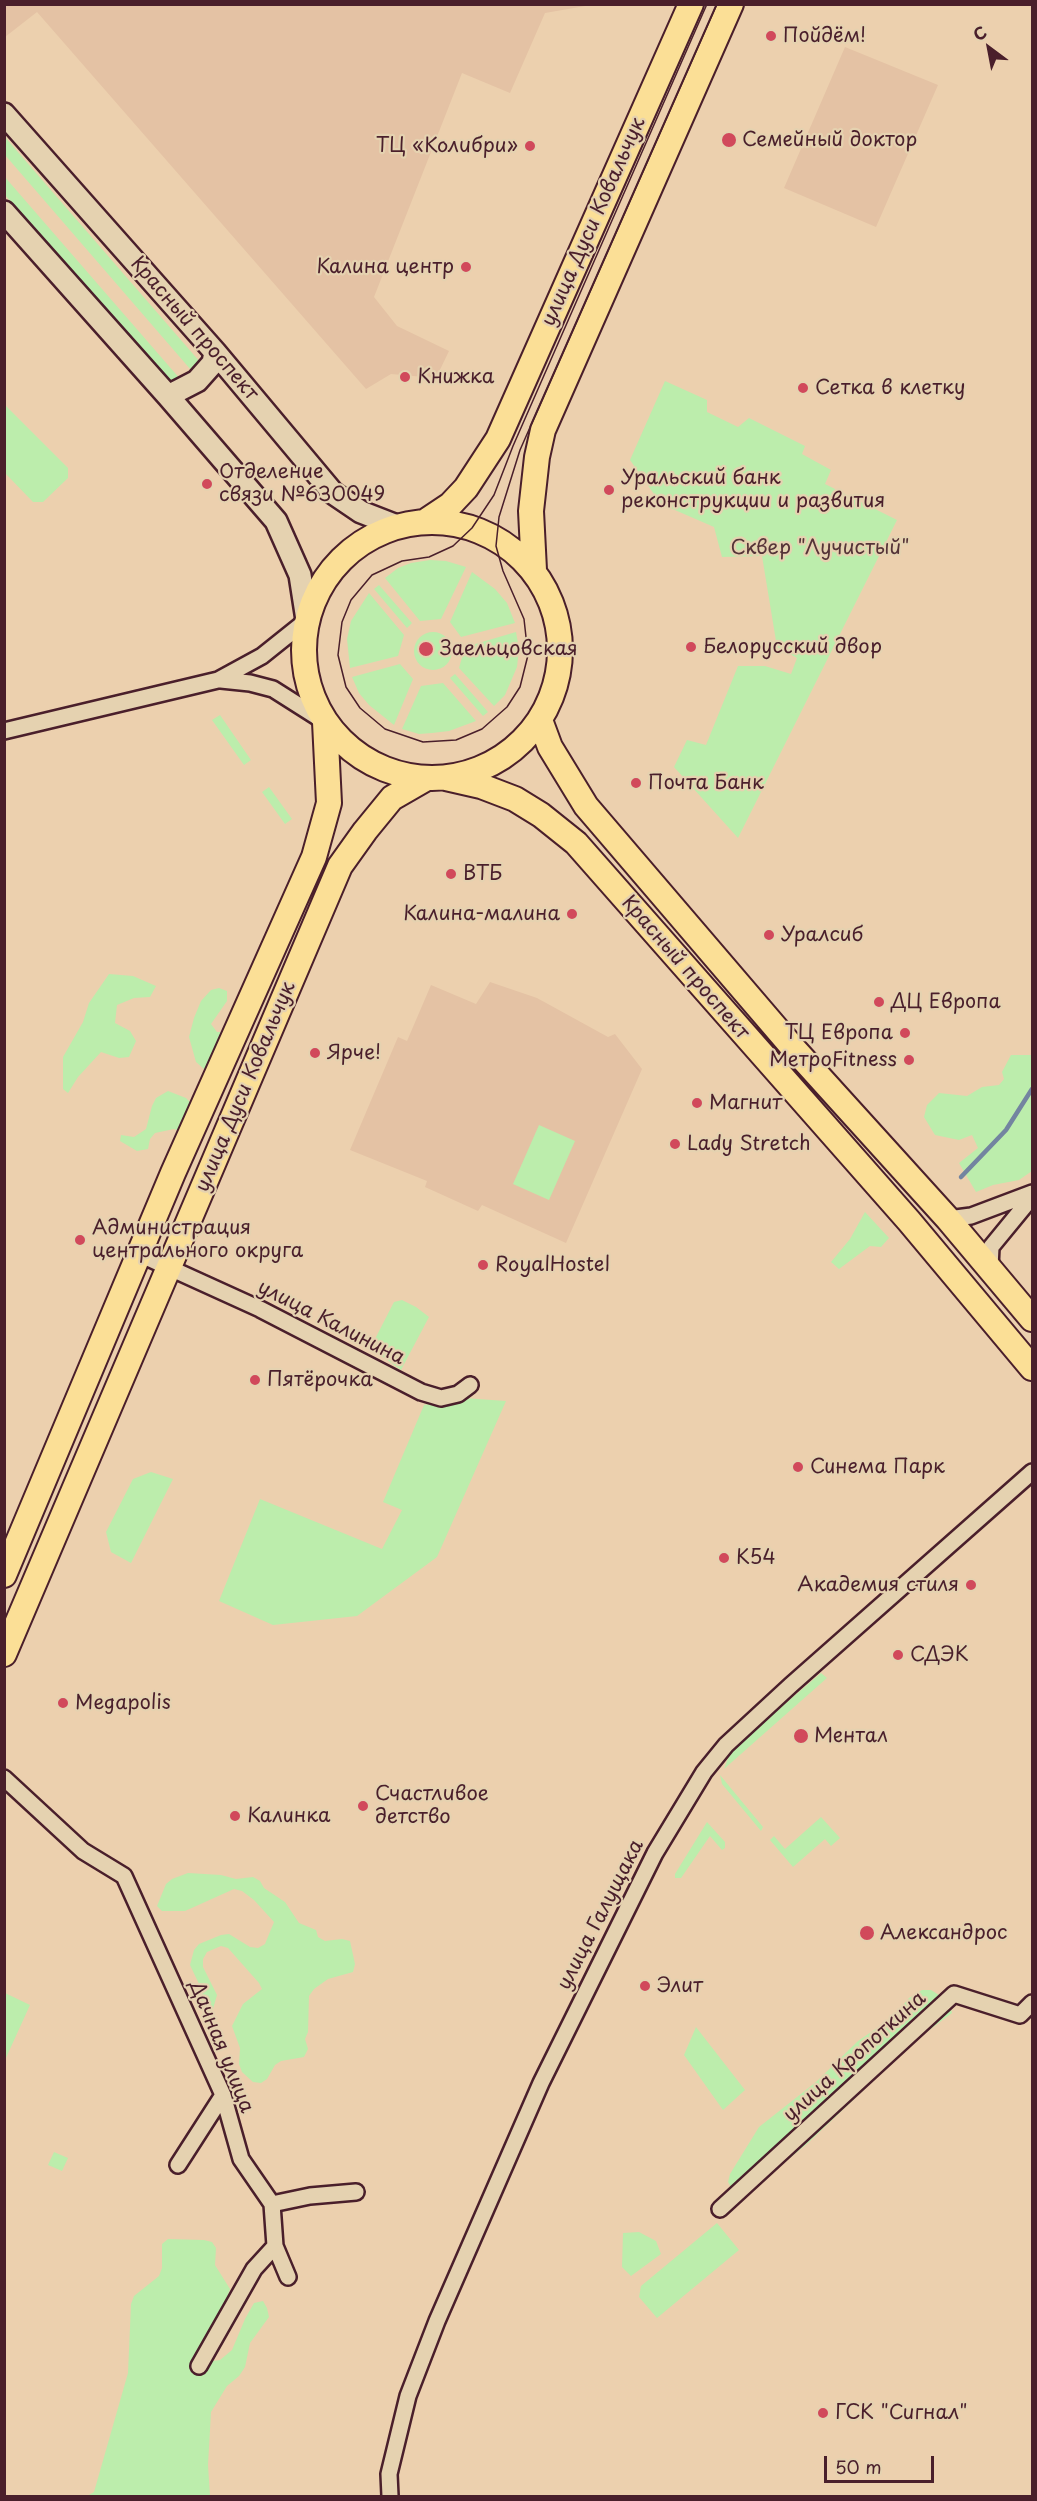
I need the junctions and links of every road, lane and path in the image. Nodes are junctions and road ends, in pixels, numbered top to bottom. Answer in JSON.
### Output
{"nodes":[{"id":1,"x":691,"y":4,"type":"edge"},
{"id":2,"x":731,"y":4,"type":"edge"},
{"id":3,"x":4,"y":114,"type":"edge"},
{"id":4,"x":4,"y":212,"type":"edge"},
{"id":5,"x":215,"y":352,"type":"junction"},
{"id":6,"x":168,"y":396,"type":"junction"},
{"id":7,"x":426,"y":521,"type":"junction"},
{"id":8,"x":397,"y":526,"type":"junction"},
{"id":9,"x":534,"y":570,"type":"junction"},
{"id":10,"x":307,"y":620,"type":"junction"},
{"id":11,"x":218,"y":680,"type":"junction"},
{"id":12,"x":540,"y":720,"type":"junction"},
{"id":13,"x":325,"y":722,"type":"junction"},
{"id":14,"x":4,"y":731,"type":"edge"},
{"id":15,"x":436,"y":778,"type":"junction"},
{"id":16,"x":1032,"y":1195,"type":"edge"},
{"id":17,"x":948,"y":1219,"type":"junction"},
{"id":18,"x":139,"y":1254,"type":"junction"},
{"id":19,"x":169,"y":1267,"type":"junction"},
{"id":20,"x":990,"y":1268,"type":"junction"},
{"id":21,"x":1032,"y":1319,"type":"edge"},
{"id":22,"x":1032,"y":1368,"type":"edge"},
{"id":23,"x":470,"y":1384,"type":"dead end"},
{"id":24,"x":1032,"y":1472,"type":"edge"},
{"id":25,"x":4,"y":1575,"type":"edge"},
{"id":26,"x":4,"y":1654,"type":"edge"},
{"id":27,"x":4,"y":1778,"type":"edge"},
{"id":28,"x":1032,"y":2003,"type":"edge"},
{"id":29,"x":223,"y":2095,"type":"junction"},
{"id":30,"x":178,"y":2165,"type":"dead end"},
{"id":31,"x":356,"y":2192,"type":"dead end"},
{"id":32,"x":272,"y":2204,"type":"junction"},
{"id":33,"x":720,"y":2209,"type":"dead end"},
{"id":34,"x":275,"y":2246,"type":"junction"},
{"id":35,"x":288,"y":2277,"type":"dead end"},
{"id":36,"x":199,"y":2366,"type":"dead end"},
{"id":37,"x":390,"y":2496,"type":"edge"}],
"edges":[{"from":1,"to":7,"type":"main road","name":"улица Дуси Ковальчук"},
{"from":2,"to":9,"type":"main road","name":"улица Дуси Ковальчук"},
{"from":3,"to":5,"type":"main road","name":"Красный проспект"},
{"from":4,"to":6,"type":"main road"},
{"from":5,"to":6,"type":"main road"},
{"from":5,"to":8,"type":"main road","name":"Красный проспект"},
{"from":6,"to":10,"type":"main road"},
{"from":7,"to":8,"type":"main road"},
{"from":7,"to":9,"type":"main road"},
{"from":8,"to":10,"type":"main road"},
{"from":9,"to":12,"type":"main road"},
{"from":10,"to":11,"type":"street"},
{"from":10,"to":13,"type":"main road"},
{"from":11,"to":13,"type":"street"},
{"from":11,"to":14,"type":"street"},
{"from":12,"to":15,"type":"main road"},
{"from":12,"to":17,"type":"main road","name":"Красный проспект"},
{"from":13,"to":15,"type":"main road","name":"Красный проспект"},
{"from":13,"to":18,"type":"main road","name":"улица Дуси Ковальчук"},
{"from":15,"to":19,"type":"main road","name":"улица Дуси Ковальчук"},
{"from":15,"to":22,"type":"main road","name":"Красный проспект"},
{"from":16,"to":17,"type":"street"},
{"from":16,"to":20,"type":"street"},
{"from":17,"to":20,"type":"main road","name":"Красный проспект"},
{"from":18,"to":19,"type":"street","name":"улица Калинина"},
{"from":18,"to":25,"type":"main road","name":"улица Дуси Ковальчук"},
{"from":19,"to":23,"type":"street","name":"улица Калинина"},
{"from":19,"to":26,"type":"main road","name":"улица Дуси Ковальчук"},
{"from":20,"to":21,"type":"main road","name":"Красный проспект"},
{"from":24,"to":37,"type":"street","name":"улица Галущака"},
{"from":27,"to":29,"type":"street","name":"Дачная улица"},
{"from":28,"to":33,"type":"street","name":"улица Кропоткина"},
{"from":29,"to":30,"type":"street"},
{"from":29,"to":32,"type":"street","name":"Дачная улица"},
{"from":31,"to":32,"type":"street"},
{"from":32,"to":34,"type":"street"},
{"from":34,"to":35,"type":"street"},
{"from":34,"to":36,"type":"street"}]}
